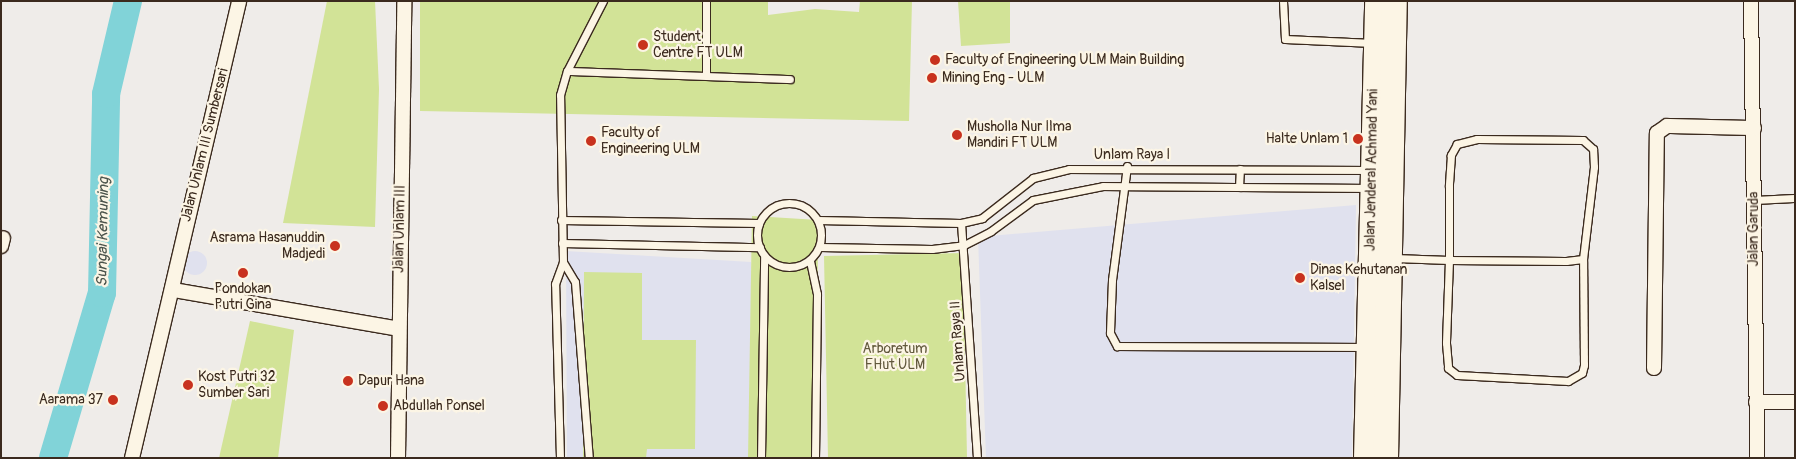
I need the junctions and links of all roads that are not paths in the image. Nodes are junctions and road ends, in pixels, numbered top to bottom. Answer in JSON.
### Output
{"nodes":[{"id":1,"x":239,"y":1,"type":"edge"},
{"id":2,"x":404,"y":1,"type":"edge"},
{"id":3,"x":603,"y":1,"type":"edge"},
{"id":4,"x":706,"y":1,"type":"edge"},
{"id":5,"x":1283,"y":1,"type":"edge"},
{"id":6,"x":1377,"y":1,"type":"edge"},
{"id":7,"x":1394,"y":1,"type":"edge"},
{"id":8,"x":1751,"y":1,"type":"edge"},
{"id":9,"x":1376,"y":43,"type":"junction"},
{"id":10,"x":567,"y":72,"type":"junction"},
{"id":11,"x":706,"y":75,"type":"junction"},
{"id":12,"x":790,"y":79,"type":"dead end"},
{"id":13,"x":1754,"y":128,"type":"junction"},
{"id":14,"x":1127,"y":166,"type":"junction"},
{"id":15,"x":1240,"y":169,"type":"junction"},
{"id":16,"x":1372,"y":179,"type":"junction"},
{"id":17,"x":1124,"y":186,"type":"junction"},
{"id":18,"x":1238,"y":187,"type":"junction"},
{"id":19,"x":1795,"y":198,"type":"edge"},
{"id":20,"x":1753,"y":200,"type":"junction"},
{"id":21,"x":561,"y":220,"type":"junction"},
{"id":22,"x":818,"y":220,"type":"junction"},
{"id":23,"x":759,"y":223,"type":"junction"},
{"id":24,"x":961,"y":223,"type":"junction"},
{"id":25,"x":562,"y":244,"type":"junction"},
{"id":26,"x":964,"y":244,"type":"junction"},
{"id":27,"x":760,"y":246,"type":"junction"},
{"id":28,"x":820,"y":247,"type":"junction"},
{"id":29,"x":764,"y":256,"type":"junction"},
{"id":30,"x":1391,"y":258,"type":"junction"},
{"id":31,"x":1583,"y":259,"type":"junction"},
{"id":32,"x":1449,"y":260,"type":"junction"},
{"id":33,"x":810,"y":261,"type":"junction"},
{"id":34,"x":562,"y":262,"type":"junction"},
{"id":35,"x":174,"y":290,"type":"junction"},
{"id":36,"x":399,"y":329,"type":"junction"},
{"id":37,"x":1368,"y":347,"type":"junction"},
{"id":38,"x":1654,"y":368,"type":"dead end"},
{"id":39,"x":1756,"y":402,"type":"junction"},
{"id":40,"x":1795,"y":402,"type":"edge"},
{"id":41,"x":132,"y":458,"type":"edge"},
{"id":42,"x":398,"y":458,"type":"edge"},
{"id":43,"x":560,"y":458,"type":"edge"},
{"id":44,"x":589,"y":458,"type":"edge"},
{"id":45,"x":761,"y":458,"type":"edge"},
{"id":46,"x":815,"y":458,"type":"edge"},
{"id":47,"x":977,"y":458,"type":"edge"},
{"id":48,"x":1366,"y":458,"type":"edge"},
{"id":49,"x":1385,"y":458,"type":"edge"},
{"id":50,"x":1757,"y":458,"type":"edge"}],
"edges":[{"from":1,"to":35,"type":"street","name":"Jalan Unlam III Sumbersari"},
{"from":2,"to":36,"type":"street","name":"Jalan Unlam III"},
{"from":3,"to":10,"type":"lane"},
{"from":4,"to":11,"type":"lane"},
{"from":5,"to":9,"type":"lane"},
{"from":6,"to":9,"type":"highway","name":"Jalan Jenderal Achmad Yani"},
{"from":7,"to":30,"type":"highway","name":"Jalan Jenderal Achmad Yani"},
{"from":8,"to":13,"type":"street","name":"Jalan Garuda"},
{"from":9,"to":16,"type":"highway","name":"Jalan Jenderal Achmad Yani"},
{"from":10,"to":11,"type":"lane"},
{"from":10,"to":21,"type":"lane"},
{"from":11,"to":12,"type":"lane"},
{"from":13,"to":20,"type":"street","name":"Jalan Garuda"},
{"from":13,"to":38,"type":"street"},
{"from":14,"to":15,"type":"lane","name":"Unlam Raya I"},
{"from":14,"to":17,"type":"lane"},
{"from":14,"to":24,"type":"lane","name":"Unlam Raya I"},
{"from":15,"to":16,"type":"lane","name":"Unlam Raya I"},
{"from":15,"to":18,"type":"lane"},
{"from":16,"to":18,"type":"lane"},
{"from":16,"to":37,"type":"highway","name":"Jalan Jenderal Achmad Yani"},
{"from":17,"to":18,"type":"lane"},
{"from":17,"to":26,"type":"lane"},
{"from":17,"to":37,"type":"lane"},
{"from":19,"to":20,"type":"lane"},
{"from":20,"to":39,"type":"street","name":"Jalan Garuda"},
{"from":21,"to":23,"type":"lane"},
{"from":21,"to":25,"type":"lane"},
{"from":22,"to":23,"type":"lane"},
{"from":22,"to":24,"type":"lane","name":"Unlam Raya I"},
{"from":22,"to":28,"type":"lane"},
{"from":23,"to":27,"type":"lane"},
{"from":24,"to":26,"type":"lane","name":"Unlam Raya II"},
{"from":25,"to":27,"type":"lane"},
{"from":25,"to":34,"type":"lane"},
{"from":26,"to":28,"type":"lane"},
{"from":26,"to":47,"type":"lane","name":"Unlam Raya II"},
{"from":27,"to":29,"type":"lane"},
{"from":28,"to":33,"type":"lane"},
{"from":29,"to":33,"type":"lane"},
{"from":29,"to":45,"type":"lane"},
{"from":30,"to":32,"type":"lane"},
{"from":30,"to":49,"type":"highway","name":"Jalan Jenderal Achmad Yani"},
{"from":31,"to":32,"type":"lane"},
{"from":31,"to":32,"type":"lane"},
{"from":31,"to":32,"type":"lane"},
{"from":33,"to":46,"type":"lane"},
{"from":34,"to":43,"type":"lane"},
{"from":34,"to":44,"type":"lane"},
{"from":35,"to":36,"type":"street"},
{"from":35,"to":41,"type":"street","name":"Jalan Unlam III Sumbersari"},
{"from":36,"to":42,"type":"street","name":"Jalan Unlam III"},
{"from":37,"to":48,"type":"highway","name":"Jalan Jenderal Achmad Yani"},
{"from":39,"to":40,"type":"street"},
{"from":39,"to":50,"type":"street","name":"Jalan Garuda"}]}
